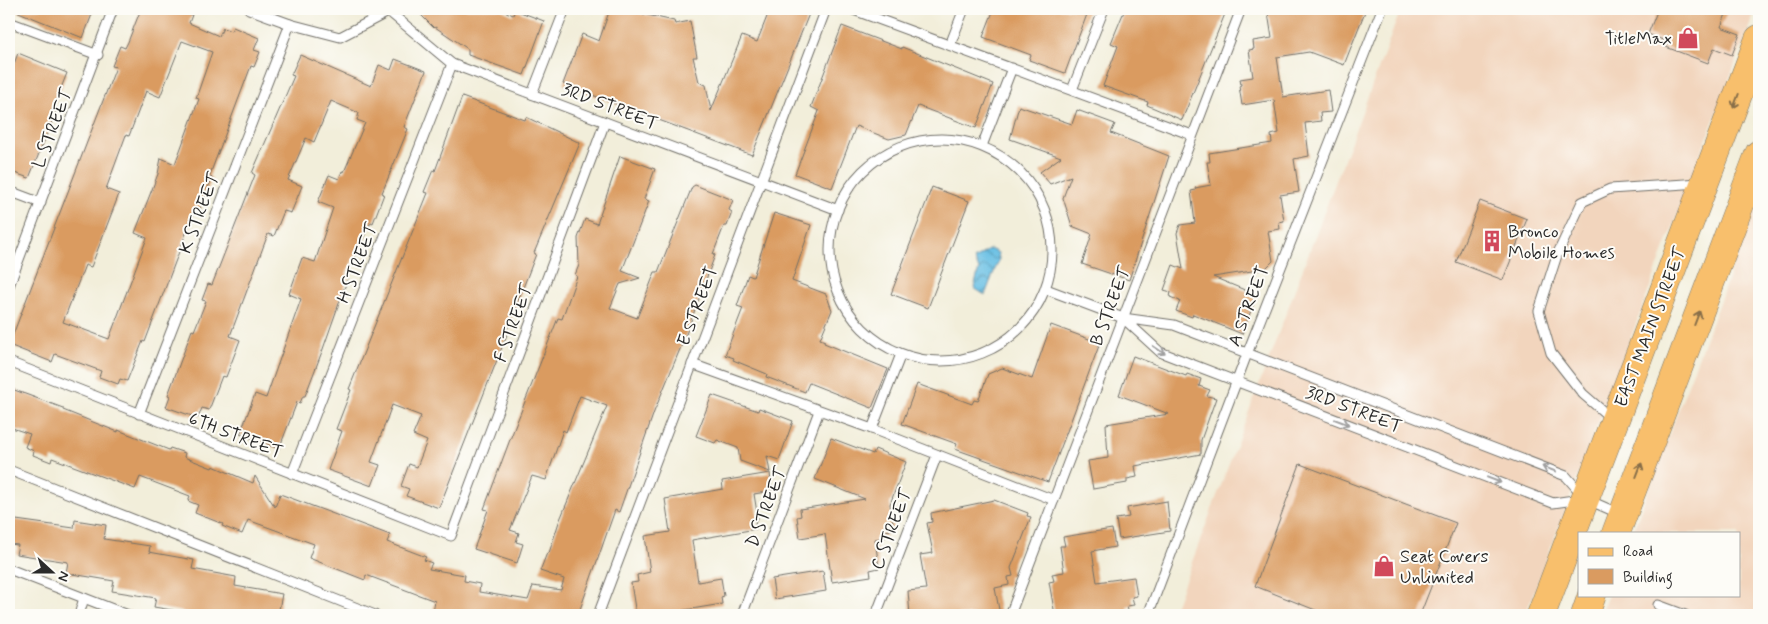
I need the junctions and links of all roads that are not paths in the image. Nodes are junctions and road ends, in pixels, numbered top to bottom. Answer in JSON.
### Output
{"nodes":[{"id":1,"x":113,"y":9,"type":"edge"},
{"id":2,"x":249,"y":9,"type":"edge"},
{"id":3,"x":565,"y":9,"type":"edge"},
{"id":4,"x":826,"y":9,"type":"edge"},
{"id":5,"x":851,"y":9,"type":"edge"},
{"id":6,"x":964,"y":9,"type":"edge"},
{"id":7,"x":1104,"y":9,"type":"edge"},
{"id":8,"x":1241,"y":9,"type":"edge"},
{"id":9,"x":1382,"y":9,"type":"edge"},
{"id":10,"x":387,"y":10,"type":"edge"},
{"id":11,"x":9,"y":22,"type":"edge"},
{"id":12,"x":290,"y":24,"type":"junction"},
{"id":13,"x":1759,"y":39,"type":"edge"},
{"id":14,"x":950,"y":45,"type":"junction"},
{"id":15,"x":98,"y":54,"type":"junction"},
{"id":16,"x":452,"y":64,"type":"junction"},
{"id":17,"x":1012,"y":68,"type":"junction"},
{"id":18,"x":1072,"y":90,"type":"junction"},
{"id":19,"x":532,"y":94,"type":"junction"},
{"id":20,"x":605,"y":122,"type":"junction"},
{"id":21,"x":1192,"y":135,"type":"junction"},
{"id":22,"x":982,"y":146,"type":"junction"},
{"id":23,"x":1759,"y":154,"type":"edge"},
{"id":24,"x":762,"y":181,"type":"junction"},
{"id":25,"x":1705,"y":183,"type":"junction"},
{"id":26,"x":9,"y":191,"type":"edge"},
{"id":27,"x":41,"y":203,"type":"junction"},
{"id":28,"x":838,"y":210,"type":"junction"},
{"id":29,"x":9,"y":286,"type":"edge"},
{"id":30,"x":1046,"y":289,"type":"junction"},
{"id":31,"x":1123,"y":318,"type":"junction"},
{"id":32,"x":901,"y":354,"type":"junction"},
{"id":33,"x":1247,"y":354,"type":"junction"},
{"id":34,"x":9,"y":362,"type":"edge"},
{"id":35,"x":692,"y":364,"type":"junction"},
{"id":36,"x":1237,"y":380,"type":"junction"},
{"id":37,"x":820,"y":411,"type":"junction"},
{"id":38,"x":139,"y":414,"type":"junction"},
{"id":39,"x":1615,"y":421,"type":"junction"},
{"id":40,"x":872,"y":429,"type":"junction"},
{"id":41,"x":937,"y":454,"type":"junction"},
{"id":42,"x":9,"y":470,"type":"edge"},
{"id":43,"x":292,"y":474,"type":"junction"},
{"id":44,"x":1586,"y":499,"type":"junction"},
{"id":45,"x":1054,"y":500,"type":"junction"},
{"id":46,"x":1619,"y":524,"type":"edge"},
{"id":47,"x":451,"y":536,"type":"joint"},
{"id":48,"x":9,"y":569,"type":"edge"},
{"id":49,"x":1592,"y":596,"type":"edge"},
{"id":50,"x":84,"y":598,"type":"junction"},
{"id":51,"x":1658,"y":605,"type":"dead end"},
{"id":52,"x":78,"y":615,"type":"edge"},
{"id":53,"x":128,"y":615,"type":"edge"},
{"id":54,"x":375,"y":615,"type":"edge"},
{"id":55,"x":598,"y":615,"type":"edge"},
{"id":56,"x":742,"y":615,"type":"edge"},
{"id":57,"x":876,"y":615,"type":"edge"},
{"id":58,"x":1010,"y":615,"type":"edge"},
{"id":59,"x":1148,"y":615,"type":"edge"},
{"id":60,"x":1542,"y":615,"type":"edge"},
{"id":61,"x":1585,"y":615,"type":"edge"},
{"id":62,"x":1684,"y":615,"type":"edge"}],
"edges":[{"from":1,"to":15,"type":"lane","name":"L STREET"},
{"from":2,"to":12,"type":"lane"},
{"from":3,"to":19,"type":"lane"},
{"from":4,"to":24,"type":"lane","name":"E STREET"},
{"from":5,"to":14,"type":"lane"},
{"from":6,"to":14,"type":"lane"},
{"from":7,"to":18,"type":"lane"},
{"from":8,"to":21,"type":"lane","name":"B STREET"},
{"from":9,"to":33,"type":"lane","name":"A STREET"},
{"from":10,"to":12,"type":"lane"},
{"from":10,"to":16,"type":"lane","name":"3RD STREET"},
{"from":11,"to":15,"type":"lane"},
{"from":12,"to":38,"type":"lane","name":"K STREET"},
{"from":13,"to":25,"type":"main road","name":"EAST MAIN STREET","one_way":true},
{"from":14,"to":17,"type":"lane"},
{"from":15,"to":27,"type":"lane","name":"L STREET"},
{"from":16,"to":19,"type":"lane","name":"3RD STREET"},
{"from":16,"to":43,"type":"lane","name":"H STREET"},
{"from":17,"to":18,"type":"lane"},
{"from":17,"to":22,"type":"lane"},
{"from":18,"to":21,"type":"lane"},
{"from":19,"to":20,"type":"lane","name":"3RD STREET"},
{"from":20,"to":24,"type":"lane","name":"3RD STREET"},
{"from":20,"to":47,"type":"lane","name":"F STREET"},
{"from":21,"to":31,"type":"lane","name":"B STREET"},
{"from":22,"to":28,"type":"lane"},
{"from":22,"to":30,"type":"lane"},
{"from":46,"to":23,"type":"main road","one_way":true},
{"from":24,"to":28,"type":"lane","name":"3RD STREET"},
{"from":24,"to":35,"type":"lane","name":"E STREET"},
{"from":25,"to":39,"type":"main road","name":"EAST MAIN STREET"},
{"from":25,"to":39,"type":"lane"},
{"from":26,"to":27,"type":"lane"},
{"from":27,"to":29,"type":"lane","name":"L STREET"},
{"from":28,"to":32,"type":"lane"},
{"from":30,"to":31,"type":"lane","name":"3RD STREET"},
{"from":30,"to":32,"type":"lane"},
{"from":31,"to":33,"type":"lane","name":"3RD STREET"},
{"from":31,"to":36,"type":"lane","name":"3RD STREET","one_way":true},
{"from":31,"to":45,"type":"lane","name":"B STREET"},
{"from":32,"to":40,"type":"lane"},
{"from":33,"to":36,"type":"lane","name":"A STREET"},
{"from":44,"to":33,"type":"lane","name":"3RD STREET","one_way":true},
{"from":34,"to":38,"type":"lane","name":"6TH STREET"},
{"from":35,"to":37,"type":"lane"},
{"from":35,"to":55,"type":"lane","name":"E STREET"},
{"from":36,"to":44,"type":"lane","name":"3RD STREET","one_way":true},
{"from":36,"to":59,"type":"lane","name":"A STREET"},
{"from":37,"to":40,"type":"lane"},
{"from":37,"to":56,"type":"lane","name":"D STREET"},
{"from":38,"to":43,"type":"lane","name":"6TH STREET"},
{"from":39,"to":44,"type":"main road","name":"EAST MAIN STREET"},
{"from":40,"to":41,"type":"lane"},
{"from":41,"to":45,"type":"lane"},
{"from":41,"to":57,"type":"lane","name":"C STREET"},
{"from":42,"to":54,"type":"lane"},
{"from":43,"to":47,"type":"lane","name":"6TH STREET"},
{"from":44,"to":46,"type":"lane","name":"3RD STREET"},
{"from":44,"to":60,"type":"main road","name":"EAST MAIN STREET"},
{"from":45,"to":58,"type":"lane","name":"B STREET"},
{"from":48,"to":50,"type":"lane"},
{"from":49,"to":61,"type":"main road"},
{"from":50,"to":52,"type":"lane"},
{"from":50,"to":53,"type":"lane"},
{"from":51,"to":62,"type":"lane"}]}
